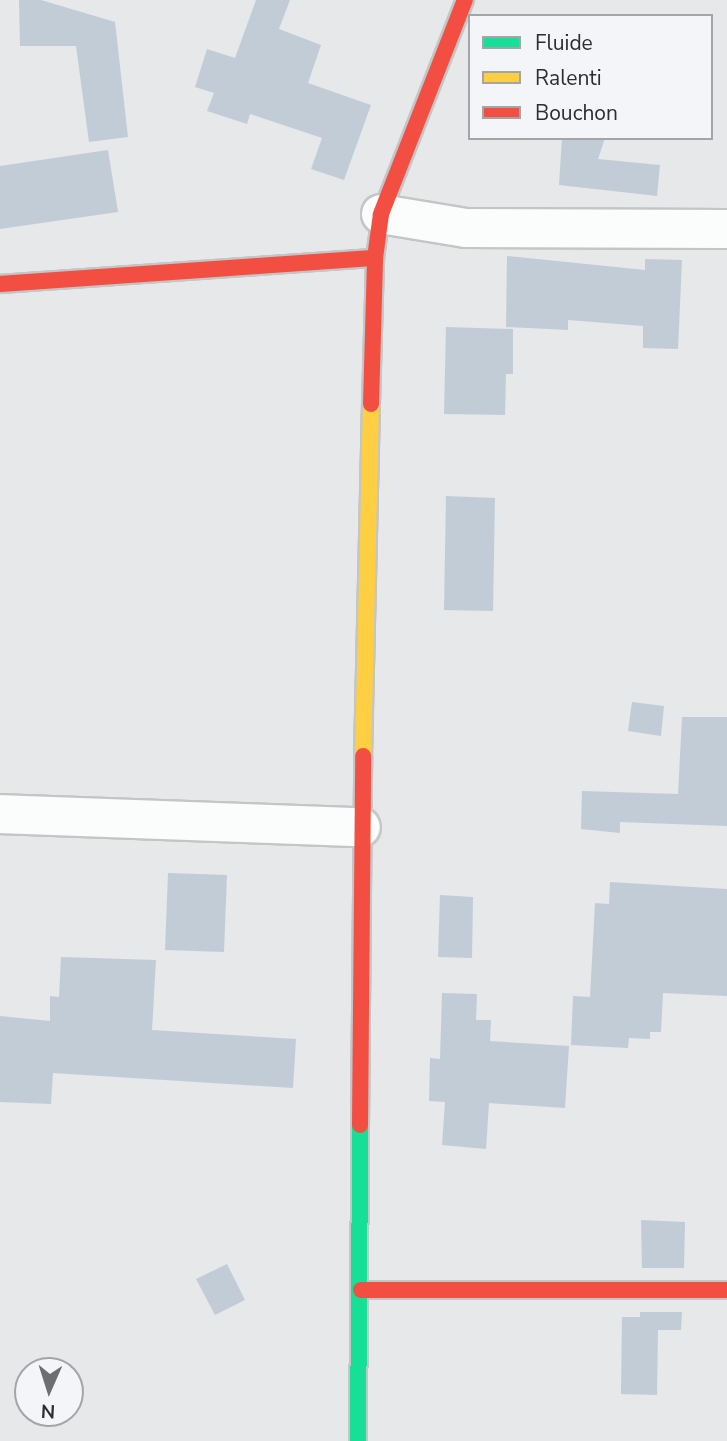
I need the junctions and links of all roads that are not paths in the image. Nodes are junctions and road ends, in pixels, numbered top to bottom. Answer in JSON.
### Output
{"nodes":[{"id":1,"x":465,"y":0,"type":"edge"},
{"id":2,"x":382,"y":215,"type":"junction"},
{"id":3,"x":727,"y":229,"type":"edge"},
{"id":4,"x":375,"y":258,"type":"junction"},
{"id":5,"x":0,"y":284,"type":"edge"},
{"id":6,"x":0,"y":814,"type":"edge"},
{"id":7,"x":361,"y":827,"type":"junction"},
{"id":8,"x":361,"y":1290,"type":"junction"},
{"id":9,"x":727,"y":1290,"type":"edge"},
{"id":10,"x":358,"y":1441,"type":"edge"}],
"edges":[{"from":1,"to":2,"type":"street"},
{"from":2,"to":3,"type":"street"},
{"from":2,"to":4,"type":"street"},
{"from":4,"to":5,"type":"street"},
{"from":4,"to":7,"type":"street"},
{"from":6,"to":7,"type":"street"},
{"from":7,"to":8,"type":"street"},
{"from":8,"to":9,"type":"street"},
{"from":8,"to":10,"type":"street"}]}
